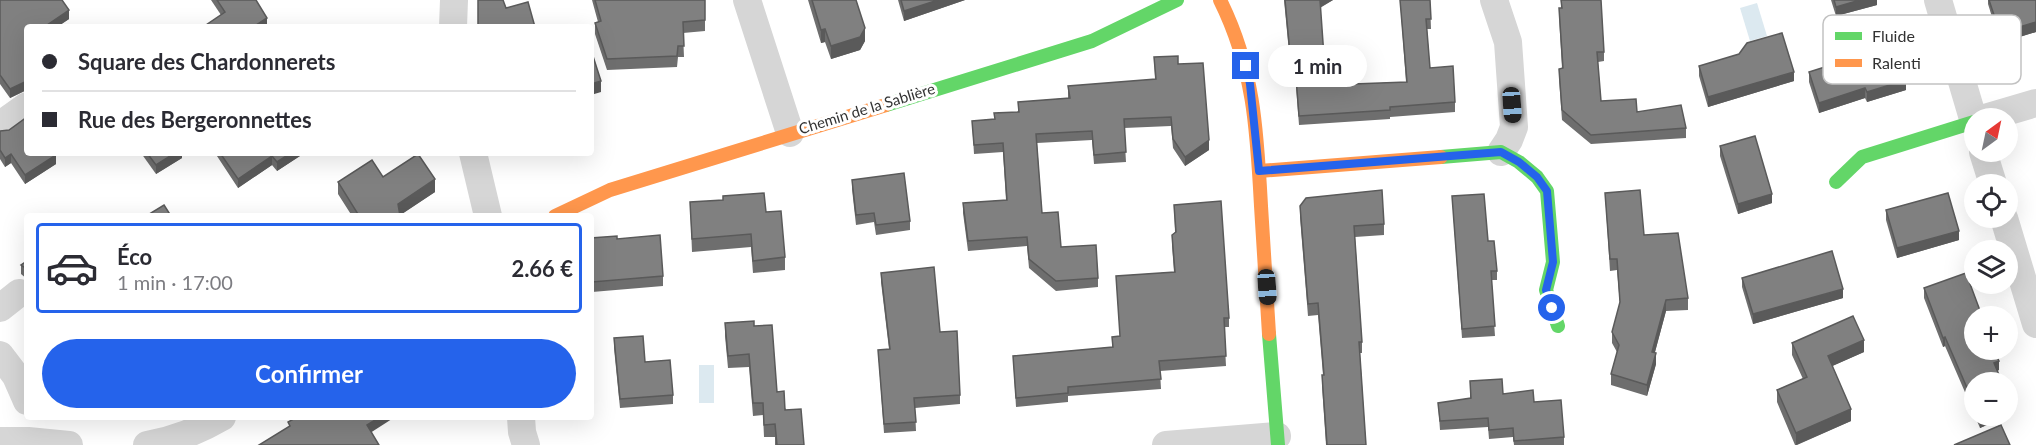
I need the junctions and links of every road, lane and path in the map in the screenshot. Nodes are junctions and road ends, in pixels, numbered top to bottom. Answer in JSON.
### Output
{"nodes":[{"id":1,"x":454,"y":0,"type":"edge"},
{"id":2,"x":747,"y":0,"type":"edge"},
{"id":3,"x":1177,"y":0,"type":"edge"},
{"id":4,"x":1220,"y":0,"type":"edge"},
{"id":5,"x":1494,"y":0,"type":"edge"},
{"id":6,"x":1938,"y":0,"type":"edge"},
{"id":7,"x":1942,"y":15,"type":"edge"},
{"id":8,"x":453,"y":24,"type":"edge"},
{"id":9,"x":1963,"y":84,"type":"edge"},
{"id":10,"x":2036,"y":103,"type":"edge"},
{"id":11,"x":24,"y":108,"type":"edge"},
{"id":12,"x":1970,"y":108,"type":"edge"},
{"id":13,"x":2018,"y":108,"type":"edge"},
{"id":14,"x":0,"y":125,"type":"edge"},
{"id":15,"x":1964,"y":125,"type":"edge"},
{"id":16,"x":790,"y":133,"type":"junction"},
{"id":17,"x":1501,"y":152,"type":"junction"},
{"id":18,"x":474,"y":156,"type":"edge"},
{"id":19,"x":1259,"y":171,"type":"junction"},
{"id":20,"x":1836,"y":182,"type":"dead end"},
{"id":21,"x":487,"y":213,"type":"edge"},
{"id":22,"x":561,"y":213,"type":"edge"},
{"id":23,"x":2007,"y":228,"type":"edge"},
{"id":24,"x":2036,"y":324,"type":"edge"},
{"id":25,"x":1558,"y":326,"type":"dead end"},
{"id":26,"x":0,"y":355,"type":"edge"},
{"id":27,"x":24,"y":394,"type":"edge"},
{"id":28,"x":217,"y":420,"type":"edge"},
{"id":29,"x":521,"y":420,"type":"edge"},
{"id":30,"x":19,"y":433,"type":"edge"},
{"id":31,"x":1277,"y":441,"type":"edge"},
{"id":32,"x":69,"y":445,"type":"edge"},
{"id":33,"x":147,"y":445,"type":"edge"},
{"id":34,"x":526,"y":445,"type":"edge"},
{"id":35,"x":1166,"y":445,"type":"edge"}],
"edges":[{"from":1,"to":8,"type":"street"},
{"from":2,"to":16,"type":"street"},
{"from":3,"to":16,"type":"street","name":"Chemin de la Sablière"},
{"from":4,"to":19,"type":"street"},
{"from":5,"to":17,"type":"street"},
{"from":6,"to":7,"type":"street"},
{"from":9,"to":12,"type":"street"},
{"from":10,"to":13,"type":"street"},
{"from":11,"to":14,"type":"street"},
{"from":15,"to":20,"type":"street"},
{"from":16,"to":22,"type":"street","name":"Chemin de la Sablière"},
{"from":17,"to":19,"type":"street"},
{"from":17,"to":25,"type":"street"},
{"from":18,"to":21,"type":"street"},
{"from":19,"to":31,"type":"street"},
{"from":23,"to":24,"type":"street"},
{"from":26,"to":27,"type":"street"},
{"from":28,"to":33,"type":"street"},
{"from":29,"to":34,"type":"street"},
{"from":30,"to":32,"type":"street"},
{"from":31,"to":35,"type":"street"}]}
